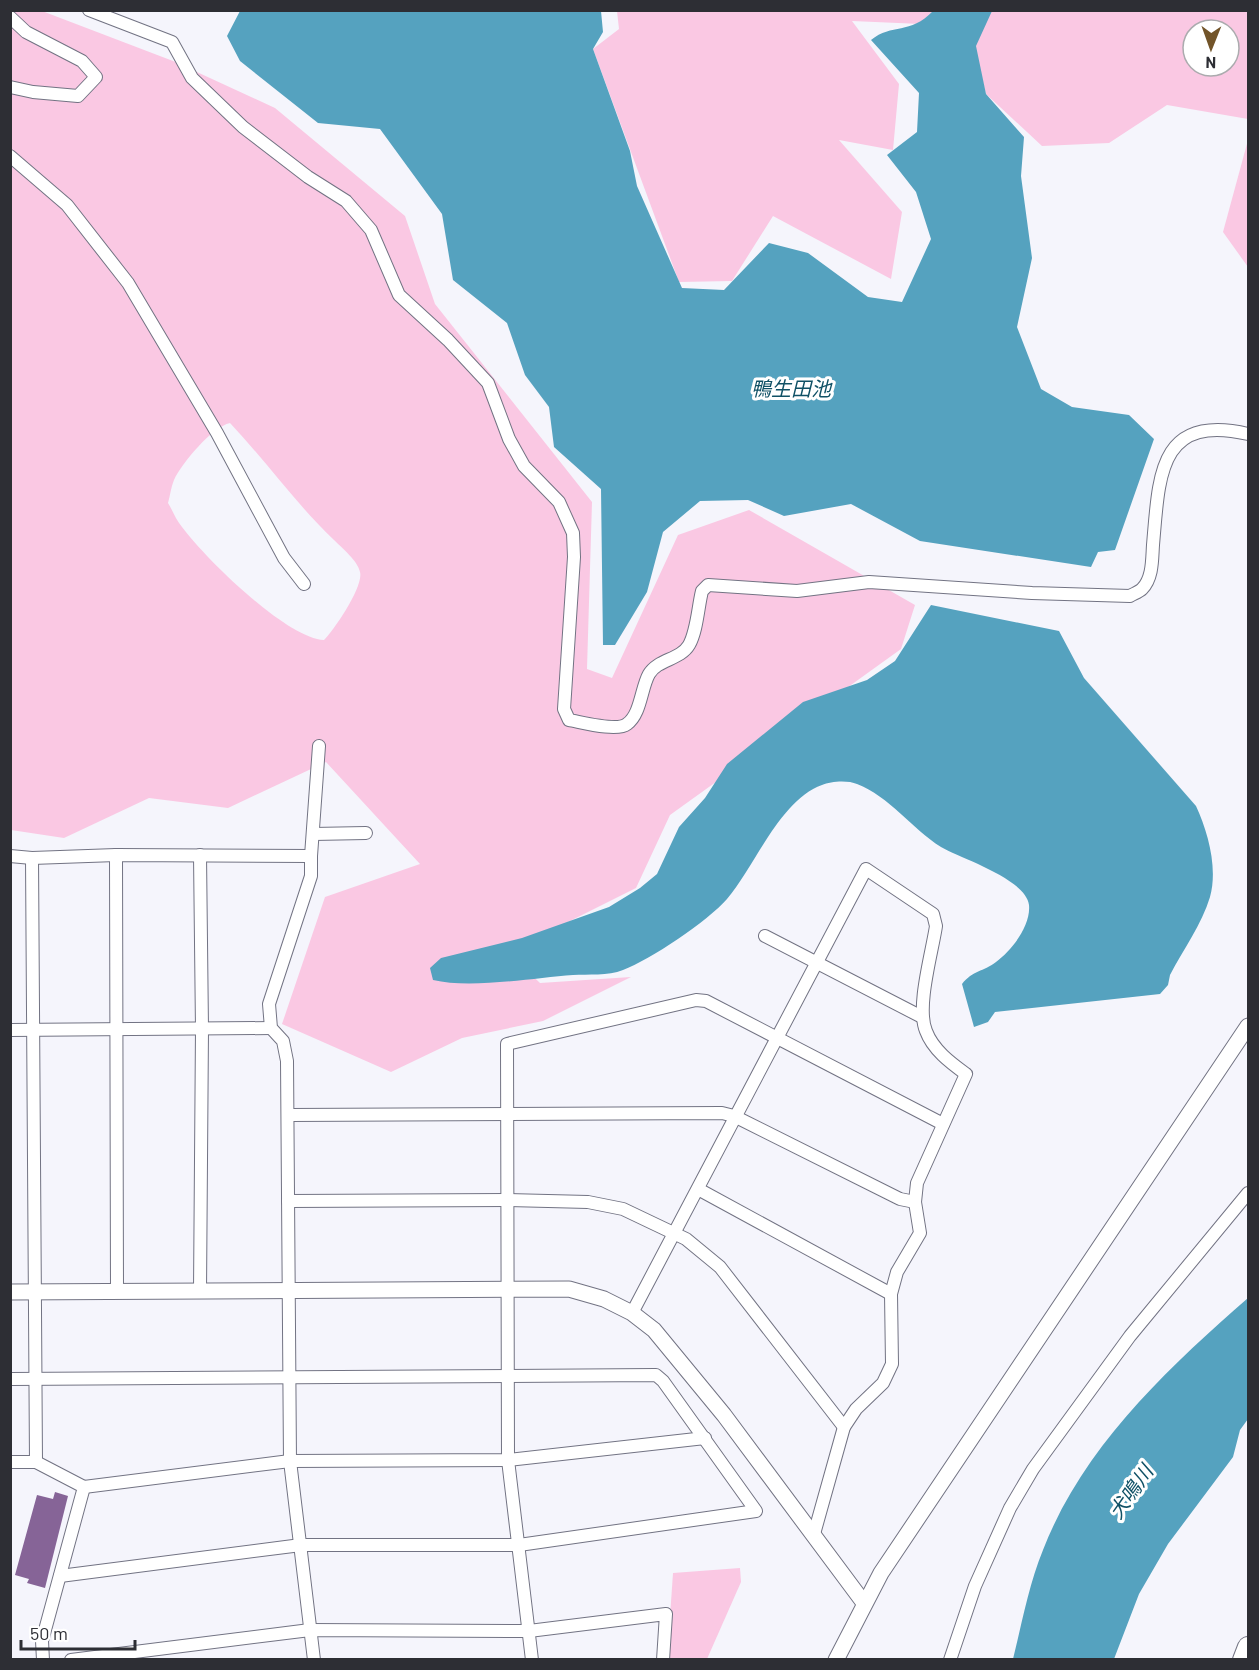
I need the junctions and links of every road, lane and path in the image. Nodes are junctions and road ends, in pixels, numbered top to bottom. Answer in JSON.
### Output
{"nodes":[{"id":1,"x":89,"y":10,"type":"edge"},
{"id":2,"x":10,"y":16,"type":"edge"},
{"id":3,"x":10,"y":87,"type":"edge"},
{"id":4,"x":10,"y":156,"type":"edge"},
{"id":5,"x":1248,"y":434,"type":"edge"},
{"id":6,"x":304,"y":584,"type":"dead end"},
{"id":7,"x":319,"y":746,"type":"dead end"},
{"id":8,"x":366,"y":833,"type":"dead end"},
{"id":9,"x":313,"y":834,"type":"junction"},
{"id":10,"x":116,"y":855,"type":"junction"},
{"id":11,"x":200,"y":855,"type":"junction"},
{"id":12,"x":10,"y":856,"type":"edge"},
{"id":13,"x":311,"y":856,"type":"junction"},
{"id":14,"x":32,"y":858,"type":"junction"},
{"id":15,"x":765,"y":936,"type":"dead end"},
{"id":16,"x":817,"y":964,"type":"junction"},
{"id":17,"x":922,"y":1017,"type":"junction"},
{"id":18,"x":1248,"y":1026,"type":"edge"},
{"id":19,"x":270,"y":1028,"type":"junction"},
{"id":20,"x":117,"y":1029,"type":"junction"},
{"id":21,"x":202,"y":1029,"type":"junction"},
{"id":22,"x":10,"y":1030,"type":"edge"},
{"id":23,"x":33,"y":1030,"type":"junction"},
{"id":24,"x":777,"y":1039,"type":"junction"},
{"id":25,"x":506,"y":1114,"type":"junction"},
{"id":26,"x":288,"y":1115,"type":"junction"},
{"id":27,"x":734,"y":1116,"type":"junction"},
{"id":28,"x":943,"y":1124,"type":"junction"},
{"id":29,"x":698,"y":1189,"type":"junction"},
{"id":30,"x":1248,"y":1193,"type":"edge"},
{"id":31,"x":507,"y":1200,"type":"junction"},
{"id":32,"x":288,"y":1201,"type":"junction"},
{"id":33,"x":915,"y":1202,"type":"junction"},
{"id":34,"x":675,"y":1234,"type":"junction"},
{"id":35,"x":506,"y":1288,"type":"junction"},
{"id":36,"x":117,"y":1291,"type":"junction"},
{"id":37,"x":200,"y":1291,"type":"junction"},
{"id":38,"x":289,"y":1291,"type":"junction"},
{"id":39,"x":10,"y":1292,"type":"edge"},
{"id":40,"x":35,"y":1292,"type":"junction"},
{"id":41,"x":891,"y":1294,"type":"junction"},
{"id":42,"x":632,"y":1313,"type":"junction"},
{"id":43,"x":289,"y":1377,"type":"junction"},
{"id":44,"x":508,"y":1377,"type":"junction"},
{"id":45,"x":36,"y":1378,"type":"junction"},
{"id":46,"x":10,"y":1379,"type":"edge"},
{"id":47,"x":844,"y":1427,"type":"junction"},
{"id":48,"x":705,"y":1438,"type":"junction"},
{"id":49,"x":508,"y":1460,"type":"junction"},
{"id":50,"x":290,"y":1461,"type":"junction"},
{"id":51,"x":10,"y":1462,"type":"edge"},
{"id":52,"x":36,"y":1462,"type":"junction"},
{"id":53,"x":84,"y":1487,"type":"junction"},
{"id":54,"x":814,"y":1534,"type":"junction"},
{"id":55,"x":301,"y":1545,"type":"junction"},
{"id":56,"x":519,"y":1545,"type":"junction"},
{"id":57,"x":60,"y":1576,"type":"junction"},
{"id":58,"x":864,"y":1603,"type":"junction"},
{"id":59,"x":310,"y":1630,"type":"junction"},
{"id":60,"x":529,"y":1631,"type":"junction"},
{"id":61,"x":1248,"y":1647,"type":"edge"},
{"id":62,"x":43,"y":1659,"type":"edge"},
{"id":63,"x":71,"y":1659,"type":"edge"},
{"id":64,"x":314,"y":1659,"type":"edge"},
{"id":65,"x":532,"y":1659,"type":"edge"},
{"id":66,"x":663,"y":1659,"type":"edge"},
{"id":67,"x":836,"y":1659,"type":"edge"},
{"id":68,"x":950,"y":1659,"type":"edge"},
{"id":69,"x":1243,"y":1659,"type":"edge"}],
"edges":[{"from":1,"to":5,"type":"street"},
{"from":2,"to":3,"type":"street"},
{"from":4,"to":6,"type":"street"},
{"from":7,"to":9,"type":"street"},
{"from":8,"to":9,"type":"street"},
{"from":9,"to":13,"type":"street"},
{"from":10,"to":11,"type":"street"},
{"from":10,"to":14,"type":"street"},
{"from":10,"to":20,"type":"street"},
{"from":11,"to":13,"type":"street"},
{"from":11,"to":21,"type":"street"},
{"from":12,"to":14,"type":"street"},
{"from":13,"to":19,"type":"street"},
{"from":14,"to":23,"type":"street"},
{"from":15,"to":16,"type":"street"},
{"from":16,"to":17,"type":"street"},
{"from":16,"to":17,"type":"street"},
{"from":16,"to":24,"type":"street"},
{"from":17,"to":28,"type":"street"},
{"from":18,"to":58,"type":"street"},
{"from":19,"to":21,"type":"street"},
{"from":19,"to":26,"type":"street"},
{"from":20,"to":21,"type":"street"},
{"from":20,"to":23,"type":"street"},
{"from":20,"to":36,"type":"street"},
{"from":21,"to":37,"type":"street"},
{"from":22,"to":23,"type":"street"},
{"from":23,"to":40,"type":"street"},
{"from":24,"to":25,"type":"street"},
{"from":24,"to":27,"type":"street"},
{"from":24,"to":28,"type":"street"},
{"from":25,"to":26,"type":"street"},
{"from":25,"to":27,"type":"street"},
{"from":25,"to":31,"type":"street"},
{"from":26,"to":32,"type":"street"},
{"from":27,"to":29,"type":"street"},
{"from":27,"to":33,"type":"street"},
{"from":28,"to":33,"type":"street"},
{"from":29,"to":34,"type":"street"},
{"from":29,"to":41,"type":"street"},
{"from":30,"to":68,"type":"street"},
{"from":31,"to":32,"type":"street"},
{"from":31,"to":34,"type":"street"},
{"from":31,"to":35,"type":"street"},
{"from":32,"to":38,"type":"street"},
{"from":33,"to":41,"type":"street"},
{"from":34,"to":42,"type":"street"},
{"from":34,"to":47,"type":"street"},
{"from":35,"to":38,"type":"street"},
{"from":35,"to":42,"type":"street"},
{"from":35,"to":44,"type":"street"},
{"from":36,"to":37,"type":"street"},
{"from":36,"to":40,"type":"street"},
{"from":37,"to":38,"type":"street"},
{"from":38,"to":43,"type":"street"},
{"from":39,"to":40,"type":"street"},
{"from":40,"to":45,"type":"street"},
{"from":41,"to":47,"type":"street"},
{"from":42,"to":54,"type":"street"},
{"from":43,"to":44,"type":"street"},
{"from":43,"to":45,"type":"street"},
{"from":43,"to":50,"type":"street"},
{"from":44,"to":48,"type":"street"},
{"from":44,"to":49,"type":"street"},
{"from":45,"to":46,"type":"street"},
{"from":45,"to":52,"type":"street"},
{"from":47,"to":54,"type":"street"},
{"from":48,"to":49,"type":"street"},
{"from":48,"to":56,"type":"street"},
{"from":49,"to":50,"type":"street"},
{"from":49,"to":56,"type":"street"},
{"from":50,"to":53,"type":"street"},
{"from":50,"to":55,"type":"street"},
{"from":51,"to":52,"type":"street"},
{"from":52,"to":53,"type":"street"},
{"from":53,"to":57,"type":"street"},
{"from":54,"to":58,"type":"street"},
{"from":55,"to":56,"type":"street"},
{"from":55,"to":57,"type":"street"},
{"from":55,"to":59,"type":"street"},
{"from":56,"to":60,"type":"street"},
{"from":57,"to":62,"type":"street"},
{"from":58,"to":67,"type":"street"},
{"from":59,"to":60,"type":"street"},
{"from":59,"to":63,"type":"street"},
{"from":59,"to":64,"type":"street"},
{"from":60,"to":65,"type":"street"},
{"from":60,"to":66,"type":"street"},
{"from":61,"to":69,"type":"main road"}]}
